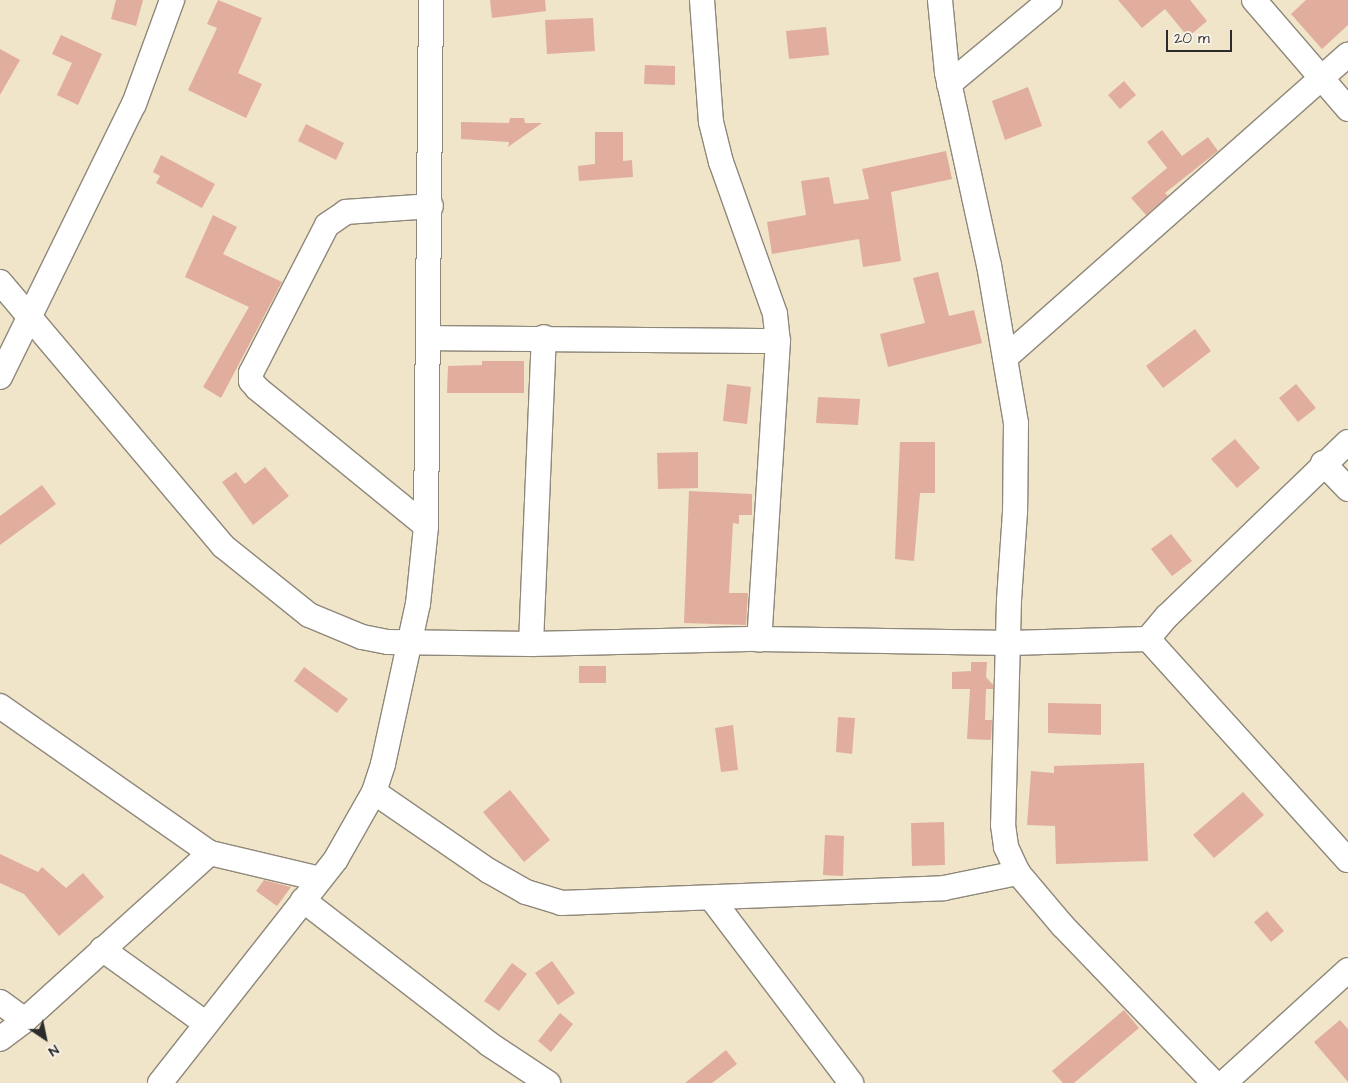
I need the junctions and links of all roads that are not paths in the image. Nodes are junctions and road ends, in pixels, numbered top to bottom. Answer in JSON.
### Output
{"nodes":[{"id":1,"x":172,"y":0,"type":"edge"},
{"id":2,"x":431,"y":0,"type":"edge"},
{"id":3,"x":702,"y":0,"type":"edge"},
{"id":4,"x":940,"y":0,"type":"edge"},
{"id":5,"x":1050,"y":0,"type":"edge"},
{"id":6,"x":1254,"y":0,"type":"edge"},
{"id":7,"x":1348,"y":55,"type":"edge"},
{"id":8,"x":1322,"y":79,"type":"junction"},
{"id":9,"x":949,"y":84,"type":"junction"},
{"id":10,"x":1348,"y":109,"type":"edge"},
{"id":11,"x":431,"y":206,"type":"junction"},
{"id":12,"x":0,"y":282,"type":"edge"},
{"id":13,"x":29,"y":314,"type":"junction"},
{"id":14,"x":544,"y":337,"type":"junction"},
{"id":15,"x":428,"y":338,"type":"junction"},
{"id":16,"x":778,"y":341,"type":"junction"},
{"id":17,"x":1005,"y":358,"type":"junction"},
{"id":18,"x":0,"y":377,"type":"edge"},
{"id":19,"x":1348,"y":442,"type":"edge"},
{"id":20,"x":1323,"y":463,"type":"junction"},
{"id":21,"x":1348,"y":490,"type":"edge"},
{"id":22,"x":426,"y":526,"type":"junction"},
{"id":23,"x":759,"y":639,"type":"junction"},
{"id":24,"x":1148,"y":639,"type":"junction"},
{"id":25,"x":410,"y":640,"type":"junction"},
{"id":26,"x":1010,"y":643,"type":"junction"},
{"id":27,"x":531,"y":644,"type":"junction"},
{"id":28,"x":0,"y":706,"type":"edge"},
{"id":29,"x":374,"y":792,"type":"junction"},
{"id":30,"x":210,"y":853,"type":"junction"},
{"id":31,"x":1348,"y":860,"type":"edge"},
{"id":32,"x":1018,"y":873,"type":"junction"},
{"id":33,"x":320,"y":879,"type":"junction"},
{"id":34,"x":712,"y":899,"type":"junction"},
{"id":35,"x":303,"y":900,"type":"junction"},
{"id":36,"x":102,"y":949,"type":"junction"},
{"id":37,"x":1348,"y":970,"type":"edge"},
{"id":38,"x":0,"y":1002,"type":"edge"},
{"id":39,"x":26,"y":1020,"type":"junction"},
{"id":40,"x":206,"y":1023,"type":"junction"},
{"id":41,"x":0,"y":1039,"type":"edge"},
{"id":42,"x":160,"y":1083,"type":"edge"},
{"id":43,"x":548,"y":1083,"type":"edge"},
{"id":44,"x":851,"y":1083,"type":"edge"},
{"id":45,"x":1214,"y":1083,"type":"edge"},
{"id":46,"x":1224,"y":1083,"type":"edge"}],
"edges":[{"from":1,"to":13,"type":"street"},
{"from":2,"to":11,"type":"street"},
{"from":3,"to":16,"type":"street"},
{"from":4,"to":9,"type":"street"},
{"from":5,"to":9,"type":"street"},
{"from":6,"to":8,"type":"street"},
{"from":7,"to":8,"type":"street"},
{"from":8,"to":10,"type":"street"},
{"from":8,"to":17,"type":"street"},
{"from":9,"to":17,"type":"street"},
{"from":11,"to":15,"type":"street"},
{"from":11,"to":22,"type":"street"},
{"from":12,"to":13,"type":"street"},
{"from":13,"to":18,"type":"street"},
{"from":13,"to":25,"type":"street"},
{"from":14,"to":15,"type":"street"},
{"from":14,"to":16,"type":"street"},
{"from":14,"to":27,"type":"street"},
{"from":15,"to":22,"type":"street"},
{"from":16,"to":23,"type":"street"},
{"from":17,"to":26,"type":"street"},
{"from":19,"to":20,"type":"street"},
{"from":20,"to":21,"type":"street"},
{"from":20,"to":24,"type":"street"},
{"from":22,"to":25,"type":"street"},
{"from":23,"to":26,"type":"street"},
{"from":23,"to":27,"type":"street"},
{"from":24,"to":26,"type":"street"},
{"from":24,"to":31,"type":"street"},
{"from":25,"to":27,"type":"street"},
{"from":25,"to":29,"type":"street"},
{"from":26,"to":32,"type":"street"},
{"from":28,"to":30,"type":"street"},
{"from":29,"to":33,"type":"street"},
{"from":29,"to":34,"type":"street"},
{"from":30,"to":33,"type":"street"},
{"from":30,"to":36,"type":"street"},
{"from":32,"to":34,"type":"street"},
{"from":32,"to":45,"type":"street"},
{"from":33,"to":35,"type":"street"},
{"from":34,"to":44,"type":"street"},
{"from":35,"to":40,"type":"street"},
{"from":35,"to":43,"type":"street"},
{"from":36,"to":39,"type":"street"},
{"from":36,"to":40,"type":"street"},
{"from":37,"to":46,"type":"street"},
{"from":38,"to":39,"type":"street"},
{"from":39,"to":41,"type":"street"},
{"from":40,"to":42,"type":"street"}]}
